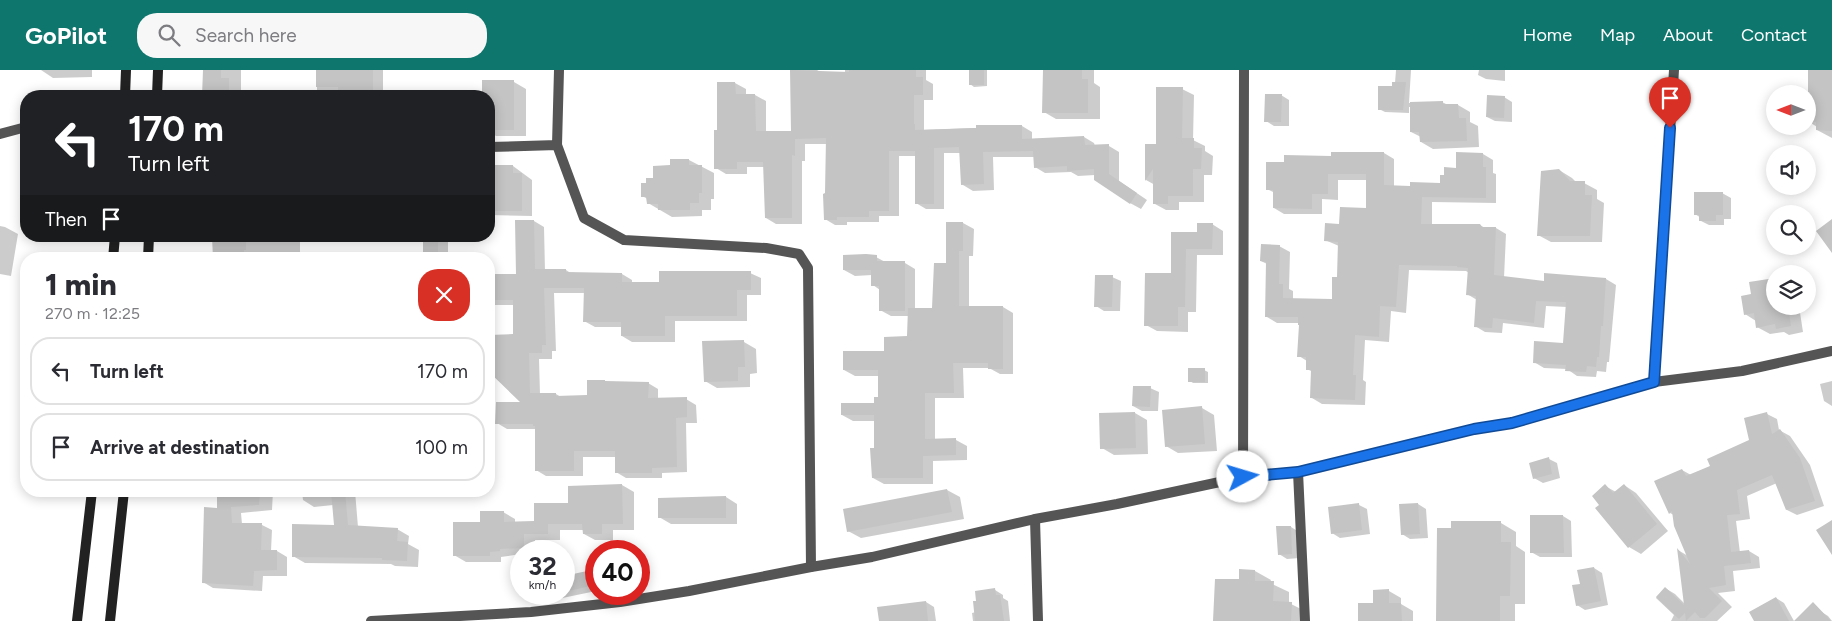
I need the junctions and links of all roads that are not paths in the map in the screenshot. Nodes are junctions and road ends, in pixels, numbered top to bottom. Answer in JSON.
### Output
{"nodes":[{"id":1,"x":126,"y":70,"type":"edge"},
{"id":2,"x":158,"y":70,"type":"edge"},
{"id":3,"x":559,"y":70,"type":"edge"},
{"id":4,"x":1244,"y":70,"type":"edge"},
{"id":5,"x":1674,"y":70,"type":"edge"},
{"id":6,"x":125,"y":90,"type":"edge"},
{"id":7,"x":157,"y":90,"type":"edge"},
{"id":8,"x":20,"y":129,"type":"edge"},
{"id":9,"x":0,"y":134,"type":"edge"},
{"id":10,"x":557,"y":145,"type":"junction"},
{"id":11,"x":495,"y":147,"type":"edge"},
{"id":12,"x":1832,"y":351,"type":"edge"},
{"id":13,"x":1654,"y":382,"type":"junction"},
{"id":14,"x":1298,"y":472,"type":"junction"},
{"id":15,"x":1243,"y":477,"type":"junction"},
{"id":16,"x":91,"y":497,"type":"edge"},
{"id":17,"x":123,"y":497,"type":"edge"},
{"id":18,"x":1036,"y":519,"type":"junction"},
{"id":19,"x":811,"y":567,"type":"junction"},
{"id":20,"x":457,"y":619,"type":"edge"},
{"id":21,"x":78,"y":621,"type":"edge"},
{"id":22,"x":110,"y":621,"type":"edge"},
{"id":23,"x":371,"y":621,"type":"edge"},
{"id":24,"x":1038,"y":621,"type":"edge"},
{"id":25,"x":1305,"y":621,"type":"edge"}],
"edges":[{"from":1,"to":6,"type":"main road"},
{"from":2,"to":7,"type":"main road"},
{"from":3,"to":10,"type":"street"},
{"from":4,"to":15,"type":"street"},
{"from":5,"to":13,"type":"street"},
{"from":8,"to":9,"type":"street"},
{"from":10,"to":11,"type":"street"},
{"from":10,"to":19,"type":"street"},
{"from":12,"to":13,"type":"street"},
{"from":13,"to":14,"type":"street"},
{"from":14,"to":15,"type":"street"},
{"from":14,"to":25,"type":"street"},
{"from":15,"to":18,"type":"street"},
{"from":16,"to":21,"type":"main road"},
{"from":17,"to":22,"type":"main road"},
{"from":18,"to":19,"type":"street"},
{"from":18,"to":24,"type":"street"},
{"from":19,"to":20,"type":"street"},
{"from":20,"to":23,"type":"street"}]}
